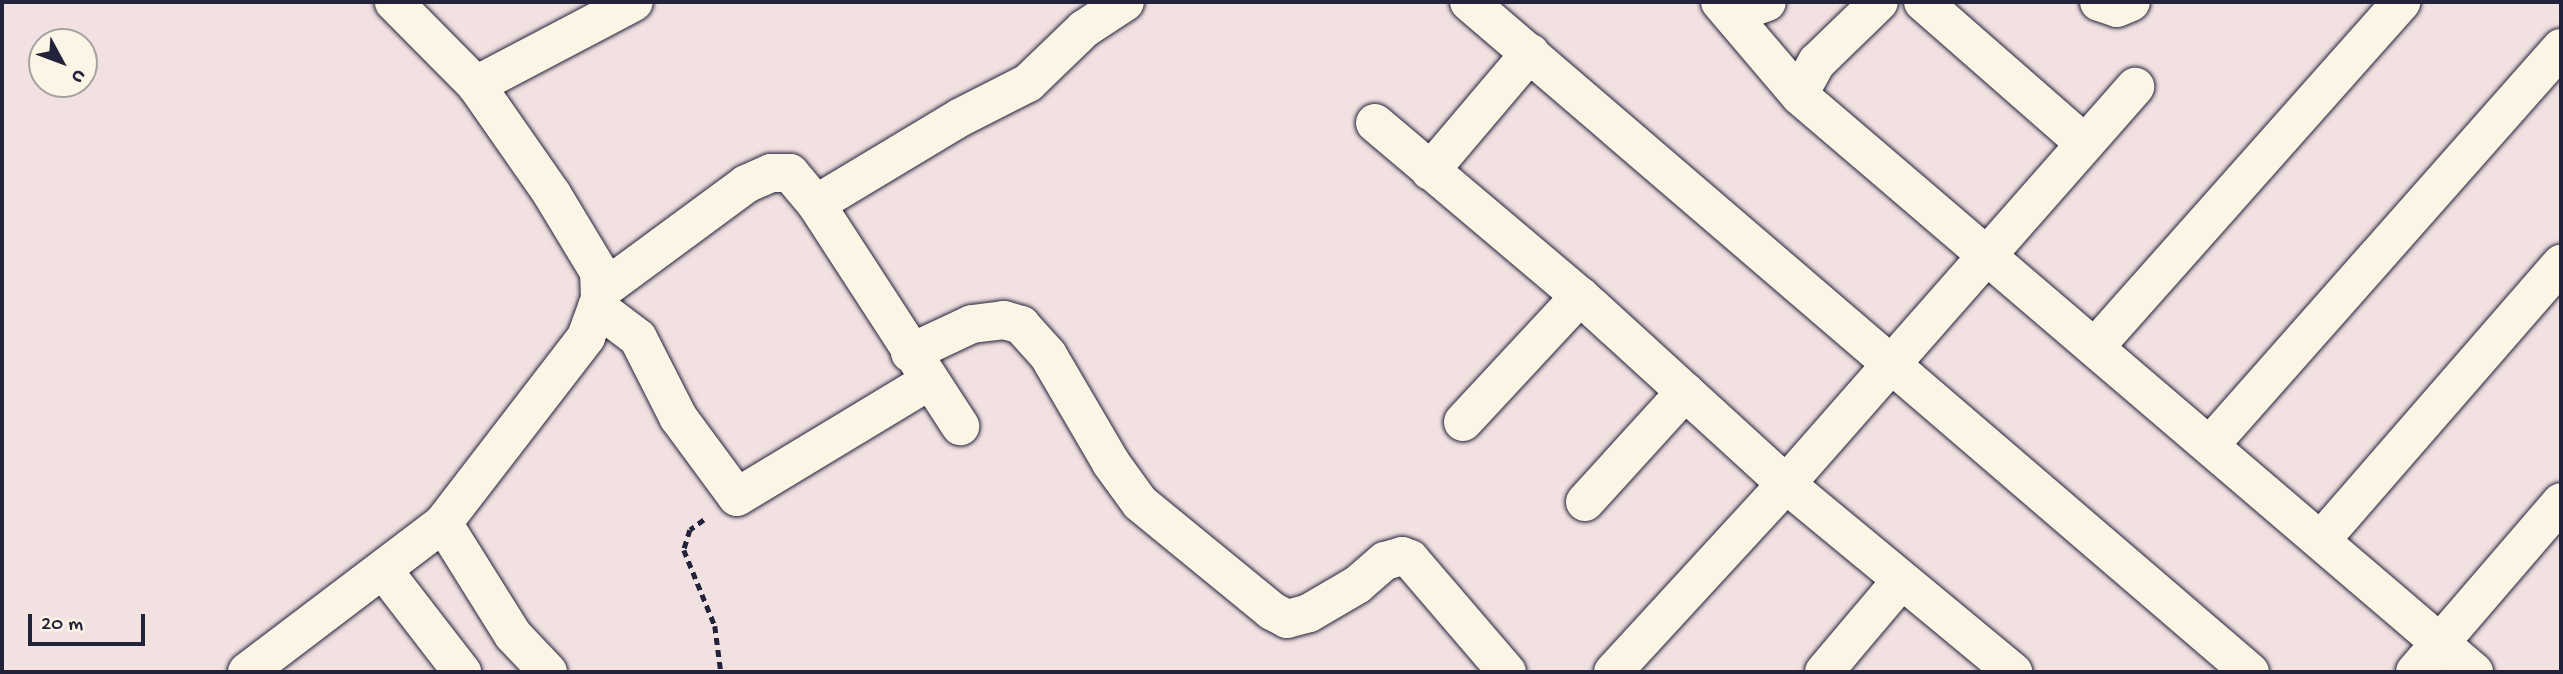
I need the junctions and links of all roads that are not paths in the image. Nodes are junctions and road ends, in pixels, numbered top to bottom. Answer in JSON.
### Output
{"nodes":[{"id":1,"x":394,"y":2,"type":"edge"},
{"id":2,"x":634,"y":2,"type":"edge"},
{"id":3,"x":1125,"y":2,"type":"edge"},
{"id":4,"x":1469,"y":2,"type":"edge"},
{"id":5,"x":1720,"y":2,"type":"edge"},
{"id":6,"x":1726,"y":2,"type":"edge"},
{"id":7,"x":1767,"y":2,"type":"edge"},
{"id":8,"x":1879,"y":2,"type":"edge"},
{"id":9,"x":1923,"y":2,"type":"edge"},
{"id":10,"x":2099,"y":2,"type":"edge"},
{"id":11,"x":2131,"y":2,"type":"edge"},
{"id":12,"x":2401,"y":2,"type":"edge"},
{"id":13,"x":2561,"y":48,"type":"edge"},
{"id":14,"x":1530,"y":53,"type":"junction"},
{"id":15,"x":476,"y":85,"type":"junction"},
{"id":16,"x":2135,"y":87,"type":"dead end"},
{"id":17,"x":1798,"y":94,"type":"junction"},
{"id":18,"x":1375,"y":123,"type":"dead end"},
{"id":19,"x":2085,"y":144,"type":"junction"},
{"id":20,"x":1430,"y":171,"type":"junction"},
{"id":21,"x":816,"y":204,"type":"junction"},
{"id":22,"x":1987,"y":253,"type":"junction"},
{"id":23,"x":2561,"y":264,"type":"edge"},
{"id":24,"x":1580,"y":296,"type":"junction"},
{"id":25,"x":599,"y":299,"type":"junction"},
{"id":26,"x":2096,"y":346,"type":"junction"},
{"id":27,"x":1889,"y":363,"type":"junction"},
{"id":28,"x":920,"y":367,"type":"junction"},
{"id":29,"x":1685,"y":392,"type":"junction"},
{"id":30,"x":1463,"y":422,"type":"dead end"},
{"id":31,"x":960,"y":426,"type":"dead end"},
{"id":32,"x":2210,"y":445,"type":"junction"},
{"id":33,"x":1786,"y":484,"type":"junction"},
{"id":34,"x":1585,"y":502,"type":"dead end"},
{"id":35,"x":2561,"y":502,"type":"edge"},
{"id":36,"x":443,"y":523,"type":"junction"},
{"id":37,"x":2321,"y":540,"type":"junction"},
{"id":38,"x":384,"y":571,"type":"junction"},
{"id":39,"x":1901,"y":581,"type":"junction"},
{"id":40,"x":2440,"y":643,"type":"junction"},
{"id":41,"x":247,"y":672,"type":"edge"},
{"id":42,"x":463,"y":672,"type":"edge"},
{"id":43,"x":548,"y":672,"type":"edge"},
{"id":44,"x":1507,"y":672,"type":"edge"},
{"id":45,"x":1613,"y":672,"type":"edge"},
{"id":46,"x":1824,"y":672,"type":"edge"},
{"id":47,"x":2013,"y":672,"type":"edge"},
{"id":48,"x":2250,"y":672,"type":"edge"},
{"id":49,"x":2415,"y":672,"type":"edge"},
{"id":50,"x":2474,"y":672,"type":"edge"}],
"edges":[{"from":1,"to":15,"type":"street"},
{"from":2,"to":15,"type":"street"},
{"from":3,"to":21,"type":"street"},
{"from":4,"to":14,"type":"street"},
{"from":5,"to":17,"type":"street"},
{"from":6,"to":7,"type":"street"},
{"from":8,"to":17,"type":"street"},
{"from":9,"to":19,"type":"street"},
{"from":10,"to":11,"type":"street"},
{"from":12,"to":26,"type":"street"},
{"from":13,"to":32,"type":"street"},
{"from":14,"to":20,"type":"street"},
{"from":14,"to":27,"type":"street"},
{"from":15,"to":25,"type":"street"},
{"from":16,"to":19,"type":"street"},
{"from":17,"to":22,"type":"street"},
{"from":18,"to":20,"type":"street"},
{"from":19,"to":22,"type":"street"},
{"from":20,"to":24,"type":"street"},
{"from":21,"to":25,"type":"street"},
{"from":21,"to":28,"type":"street"},
{"from":22,"to":26,"type":"street"},
{"from":22,"to":27,"type":"street"},
{"from":23,"to":37,"type":"street"},
{"from":24,"to":29,"type":"street"},
{"from":24,"to":30,"type":"street"},
{"from":25,"to":28,"type":"street"},
{"from":25,"to":36,"type":"street"},
{"from":26,"to":32,"type":"street"},
{"from":27,"to":33,"type":"street"},
{"from":27,"to":48,"type":"street"},
{"from":28,"to":31,"type":"street"},
{"from":28,"to":44,"type":"street"},
{"from":29,"to":33,"type":"street"},
{"from":29,"to":34,"type":"street"},
{"from":32,"to":37,"type":"street"},
{"from":33,"to":39,"type":"street"},
{"from":33,"to":45,"type":"street"},
{"from":35,"to":40,"type":"street"},
{"from":36,"to":38,"type":"street"},
{"from":36,"to":43,"type":"street"},
{"from":37,"to":40,"type":"street"},
{"from":38,"to":41,"type":"street"},
{"from":38,"to":42,"type":"street"},
{"from":39,"to":46,"type":"street"},
{"from":39,"to":47,"type":"street"},
{"from":40,"to":49,"type":"street"},
{"from":40,"to":50,"type":"street"}]}
